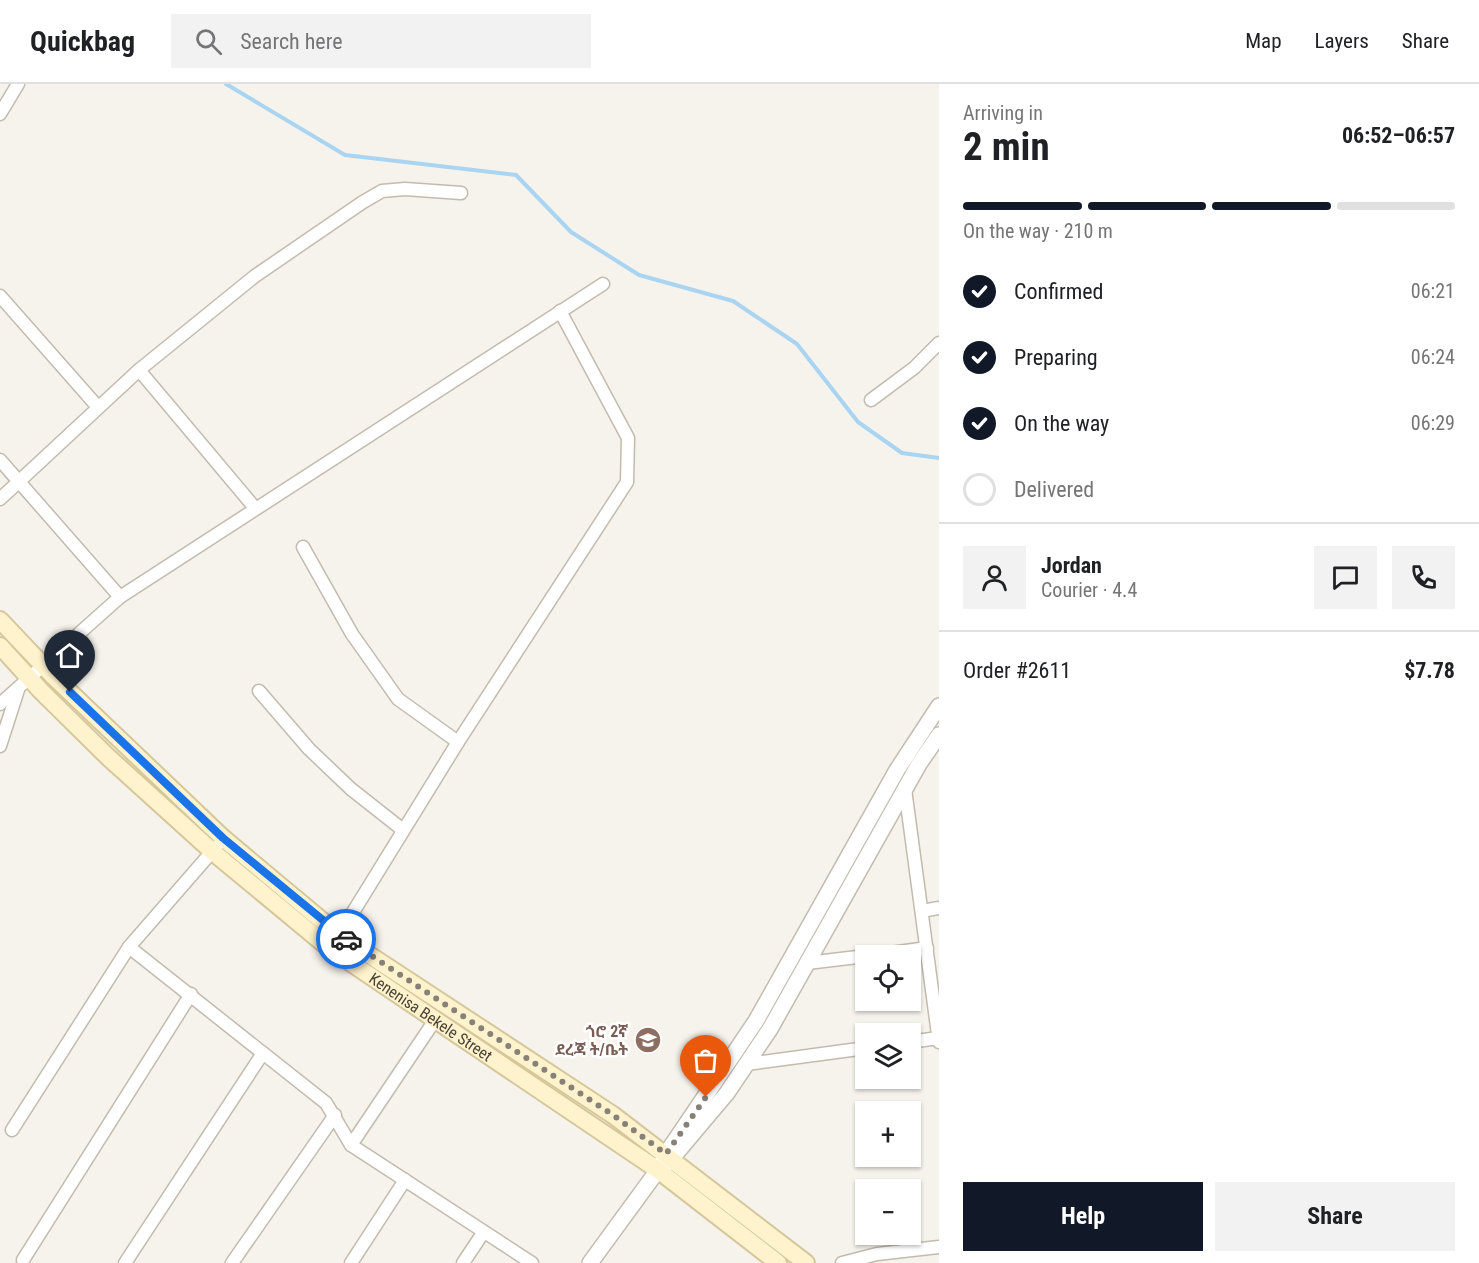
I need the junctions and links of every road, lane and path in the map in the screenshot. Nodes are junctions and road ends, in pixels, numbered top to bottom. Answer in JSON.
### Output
{"nodes":[{"id":1,"x":18,"y":84,"type":"edge"},
{"id":2,"x":0,"y":114,"type":"edge"},
{"id":3,"x":461,"y":193,"type":"dead end"},
{"id":4,"x":603,"y":284,"type":"dead end"},
{"id":5,"x":0,"y":297,"type":"edge"},
{"id":6,"x":560,"y":311,"type":"junction"},
{"id":7,"x":939,"y":343,"type":"edge"},
{"id":8,"x":139,"y":369,"type":"junction"},
{"id":9,"x":872,"y":400,"type":"dead end"},
{"id":10,"x":97,"y":406,"type":"junction"},
{"id":11,"x":0,"y":460,"type":"edge"},
{"id":12,"x":20,"y":481,"type":"junction"},
{"id":13,"x":0,"y":500,"type":"edge"},
{"id":14,"x":255,"y":508,"type":"junction"},
{"id":15,"x":303,"y":547,"type":"dead end"},
{"id":16,"x":120,"y":597,"type":"junction"},
{"id":17,"x":0,"y":620,"type":"edge"},
{"id":18,"x":0,"y":646,"type":"edge"},
{"id":19,"x":42,"y":664,"type":"junction"},
{"id":20,"x":25,"y":684,"type":"junction"},
{"id":21,"x":259,"y":691,"type":"dead end"},
{"id":22,"x":0,"y":704,"type":"edge"},
{"id":23,"x":939,"y":706,"type":"edge"},
{"id":24,"x":939,"y":735,"type":"edge"},
{"id":25,"x":458,"y":742,"type":"junction"},
{"id":26,"x":0,"y":746,"type":"edge"},
{"id":27,"x":905,"y":789,"type":"junction"},
{"id":28,"x":403,"y":830,"type":"junction"},
{"id":29,"x":218,"y":845,"type":"junction"},
{"id":30,"x":939,"y":908,"type":"edge"},
{"id":31,"x":922,"y":910,"type":"junction"},
{"id":32,"x":339,"y":935,"type":"junction"},
{"id":33,"x":129,"y":947,"type":"junction"},
{"id":34,"x":927,"y":948,"type":"junction"},
{"id":35,"x":921,"y":949,"type":"edge"},
{"id":36,"x":855,"y":957,"type":"edge"},
{"id":37,"x":807,"y":963,"type":"junction"},
{"id":38,"x":191,"y":994,"type":"junction"},
{"id":39,"x":936,"y":998,"type":"edge"},
{"id":40,"x":435,"y":1020,"type":"junction"},
{"id":41,"x":939,"y":1040,"type":"edge"},
{"id":42,"x":921,"y":1041,"type":"edge"},
{"id":43,"x":855,"y":1049,"type":"edge"},
{"id":44,"x":263,"y":1053,"type":"junction"},
{"id":45,"x":747,"y":1064,"type":"junction"},
{"id":46,"x":335,"y":1115,"type":"junction"},
{"id":47,"x":12,"y":1130,"type":"dead end"},
{"id":48,"x":351,"y":1145,"type":"junction"},
{"id":49,"x":669,"y":1157,"type":"junction"},
{"id":50,"x":658,"y":1170,"type":"junction"},
{"id":51,"x":405,"y":1180,"type":"junction"},
{"id":52,"x":483,"y":1233,"type":"junction"},
{"id":53,"x":939,"y":1247,"type":"edge"},
{"id":54,"x":23,"y":1260,"type":"dead end"},
{"id":55,"x":125,"y":1263,"type":"edge"},
{"id":56,"x":232,"y":1263,"type":"edge"},
{"id":57,"x":351,"y":1263,"type":"edge"},
{"id":58,"x":463,"y":1263,"type":"edge"},
{"id":59,"x":532,"y":1263,"type":"edge"},
{"id":60,"x":590,"y":1263,"type":"edge"},
{"id":61,"x":778,"y":1263,"type":"edge"},
{"id":62,"x":806,"y":1263,"type":"edge"},
{"id":63,"x":842,"y":1263,"type":"edge"}],
"edges":[{"from":1,"to":2,"type":"street"},
{"from":3,"to":8,"type":"street"},
{"from":4,"to":6,"type":"street"},
{"from":5,"to":10,"type":"street"},
{"from":6,"to":14,"type":"street"},
{"from":6,"to":25,"type":"street"},
{"from":7,"to":9,"type":"street"},
{"from":8,"to":10,"type":"street"},
{"from":8,"to":14,"type":"street"},
{"from":10,"to":12,"type":"street"},
{"from":11,"to":12,"type":"street"},
{"from":12,"to":13,"type":"street"},
{"from":12,"to":16,"type":"street"},
{"from":14,"to":16,"type":"street"},
{"from":15,"to":25,"type":"street"},
{"from":16,"to":19,"type":"street"},
{"from":17,"to":19,"type":"main road","name":"Kenenisa Bekele Street"},
{"from":18,"to":20,"type":"main road","name":"Kenenisa Bekele Street"},
{"from":19,"to":20,"type":"street"},
{"from":19,"to":29,"type":"main road","name":"Kenenisa Bekele Street"},
{"from":20,"to":22,"type":"street"},
{"from":20,"to":26,"type":"street"},
{"from":20,"to":29,"type":"main road","name":"Kenenisa Bekele Street"},
{"from":21,"to":28,"type":"street"},
{"from":23,"to":49,"type":"street"},
{"from":24,"to":27,"type":"street"},
{"from":25,"to":28,"type":"street"},
{"from":27,"to":31,"type":"street"},
{"from":27,"to":37,"type":"street"},
{"from":28,"to":32,"type":"street"},
{"from":29,"to":32,"type":"main road","name":"Kenenisa Bekele Street"},
{"from":29,"to":33,"type":"street"},
{"from":29,"to":40,"type":"main road","name":"Kenenisa Bekele Street"},
{"from":30,"to":31,"type":"street"},
{"from":31,"to":34,"type":"street"},
{"from":32,"to":49,"type":"main road","name":"Kenenisa Bekele Street"},
{"from":33,"to":38,"type":"street"},
{"from":33,"to":47,"type":"street"},
{"from":34,"to":35,"type":"street"},
{"from":34,"to":39,"type":"street"},
{"from":36,"to":37,"type":"street"},
{"from":37,"to":45,"type":"street"},
{"from":38,"to":44,"type":"street"},
{"from":38,"to":54,"type":"street"},
{"from":39,"to":41,"type":"street"},
{"from":40,"to":48,"type":"street"},
{"from":40,"to":50,"type":"main road","name":"Kenenisa Bekele Street"},
{"from":41,"to":42,"type":"street"},
{"from":43,"to":45,"type":"street"},
{"from":44,"to":46,"type":"street"},
{"from":44,"to":55,"type":"street"},
{"from":45,"to":49,"type":"street"},
{"from":46,"to":48,"type":"street"},
{"from":46,"to":56,"type":"street"},
{"from":48,"to":51,"type":"street"},
{"from":49,"to":50,"type":"street"},
{"from":49,"to":62,"type":"main road","name":"Kenenisa Bekele Street"},
{"from":50,"to":60,"type":"street"},
{"from":50,"to":61,"type":"main road","name":"Kenenisa Bekele Street"},
{"from":51,"to":52,"type":"street"},
{"from":51,"to":57,"type":"street"},
{"from":52,"to":58,"type":"street"},
{"from":52,"to":59,"type":"street"},
{"from":53,"to":63,"type":"street"}]}
